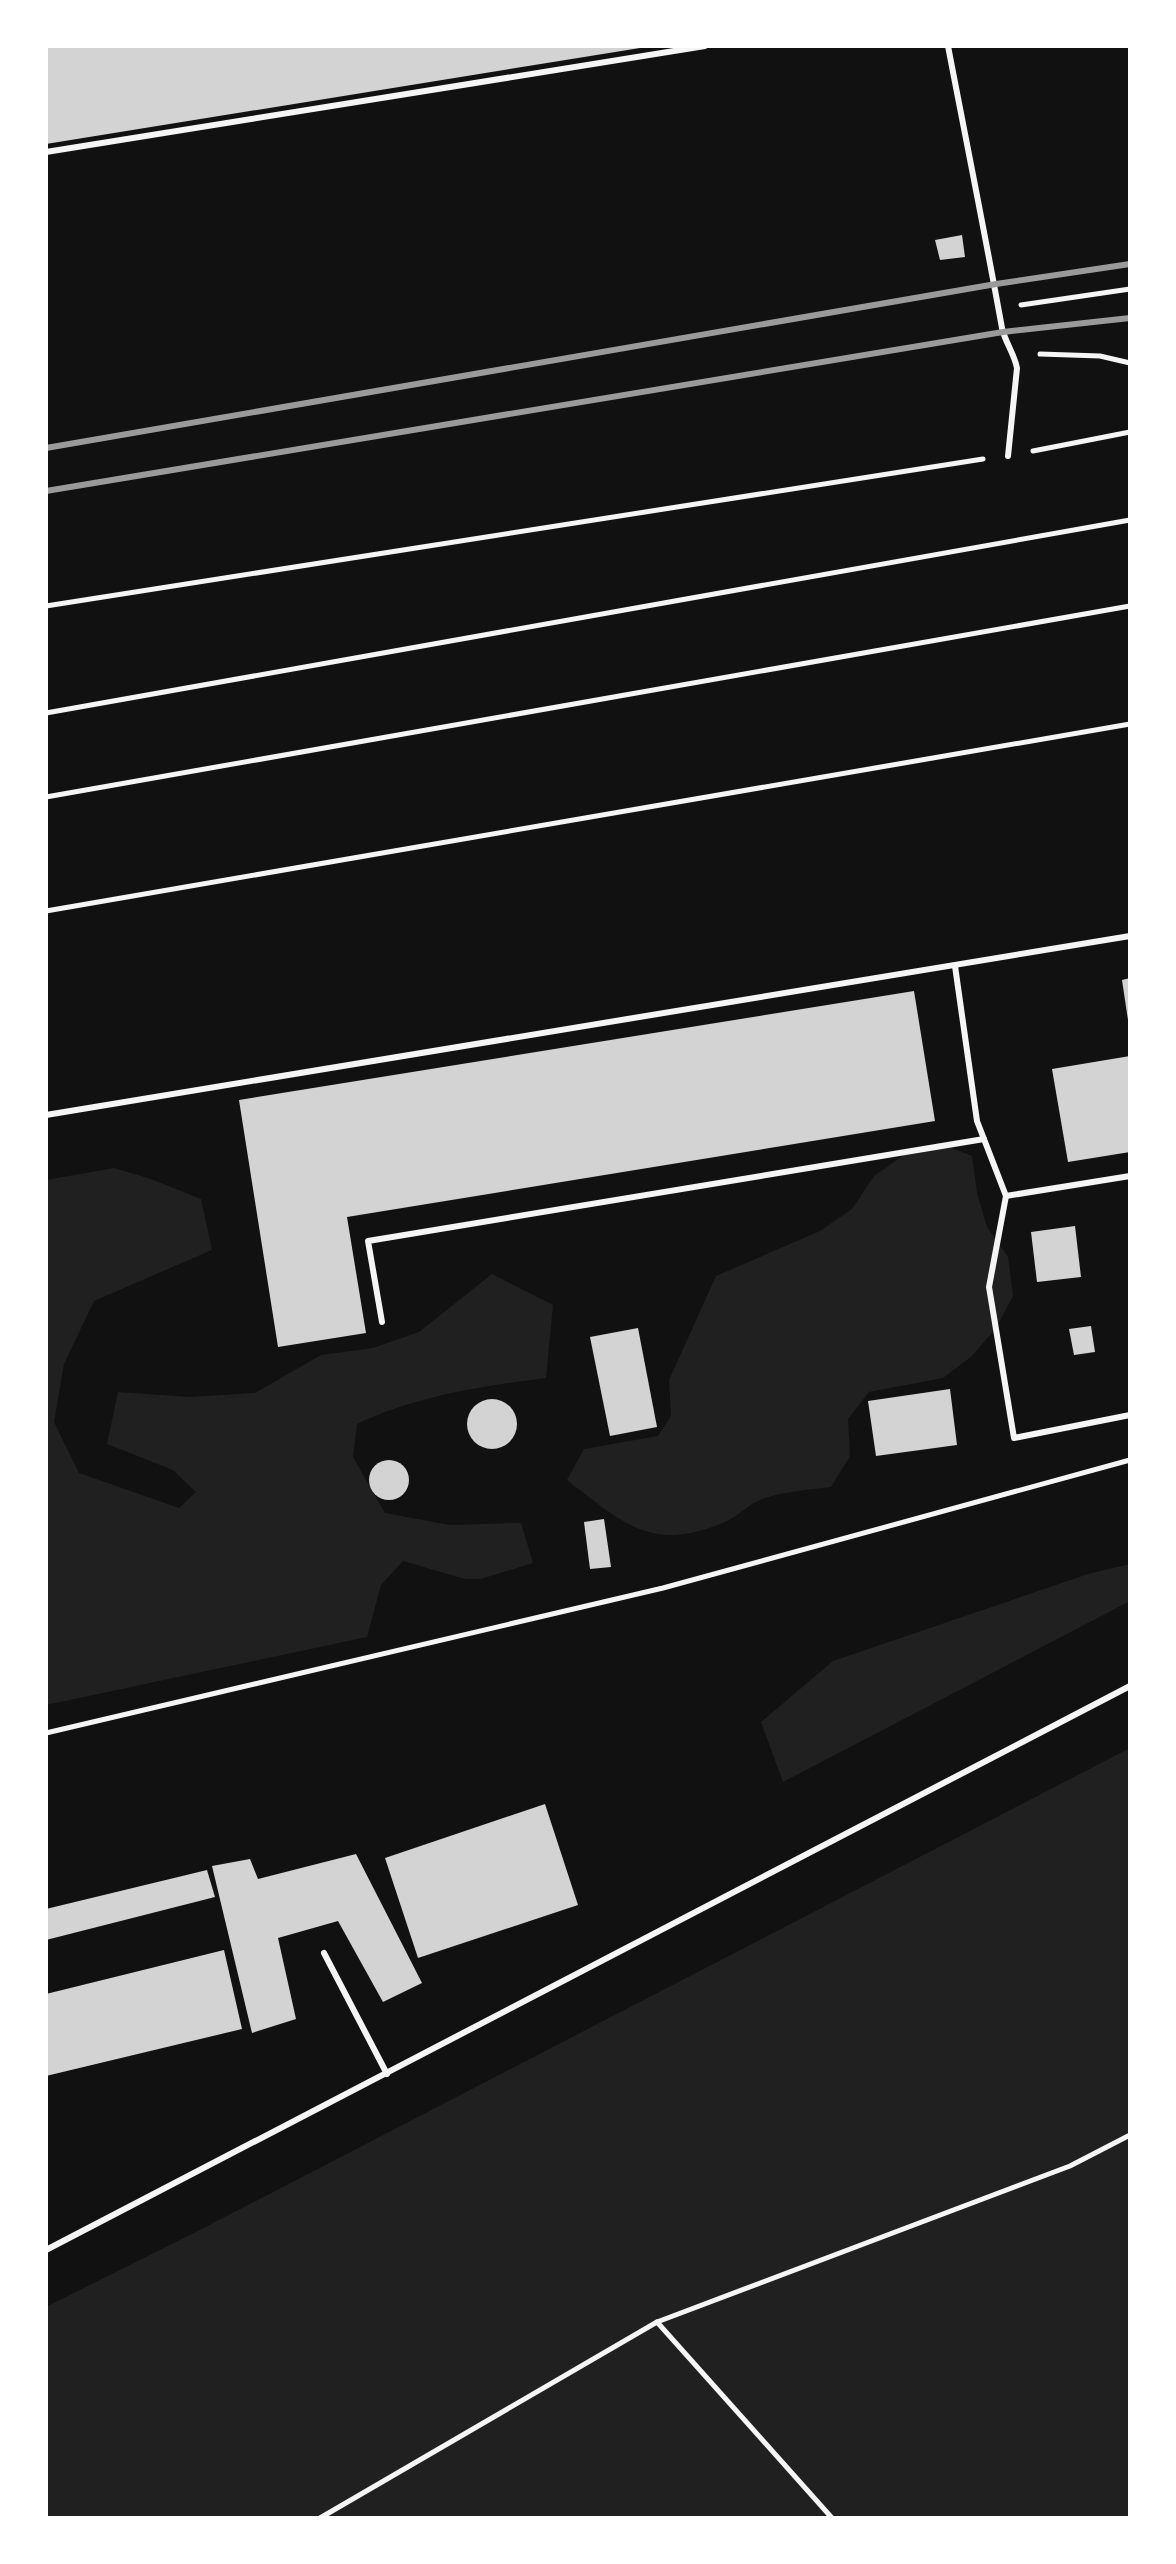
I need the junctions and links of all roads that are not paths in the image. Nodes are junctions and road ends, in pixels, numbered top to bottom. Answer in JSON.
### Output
{"nodes":[{"id":1,"x":705,"y":46,"type":"edge"},
{"id":2,"x":948,"y":46,"type":"edge"},
{"id":3,"x":46,"y":152,"type":"edge"},
{"id":4,"x":1008,"y":456,"type":"road end"},
{"id":5,"x":1130,"y":936,"type":"edge"},
{"id":6,"x":955,"y":966,"type":"junction"},
{"id":7,"x":46,"y":1115,"type":"edge"},
{"id":8,"x":984,"y":1139,"type":"junction"},
{"id":9,"x":1130,"y":1176,"type":"edge"},
{"id":10,"x":1006,"y":1196,"type":"junction"},
{"id":11,"x":382,"y":1322,"type":"dead end"},
{"id":12,"x":1130,"y":1415,"type":"edge"},
{"id":13,"x":1130,"y":1686,"type":"edge"},
{"id":14,"x":324,"y":1953,"type":"dead end"},
{"id":15,"x":387,"y":2074,"type":"junction"},
{"id":16,"x":46,"y":2250,"type":"edge"}],
"edges":[{"from":1,"to":3,"type":"lane"},
{"from":2,"to":4,"type":"lane"},
{"from":5,"to":6,"type":"lane"},
{"from":6,"to":7,"type":"lane"},
{"from":6,"to":8,"type":"lane"},
{"from":8,"to":10,"type":"lane"},
{"from":8,"to":11,"type":"lane"},
{"from":9,"to":10,"type":"lane"},
{"from":10,"to":12,"type":"lane"},
{"from":13,"to":15,"type":"lane"},
{"from":14,"to":15,"type":"lane"},
{"from":15,"to":16,"type":"lane"}]}
